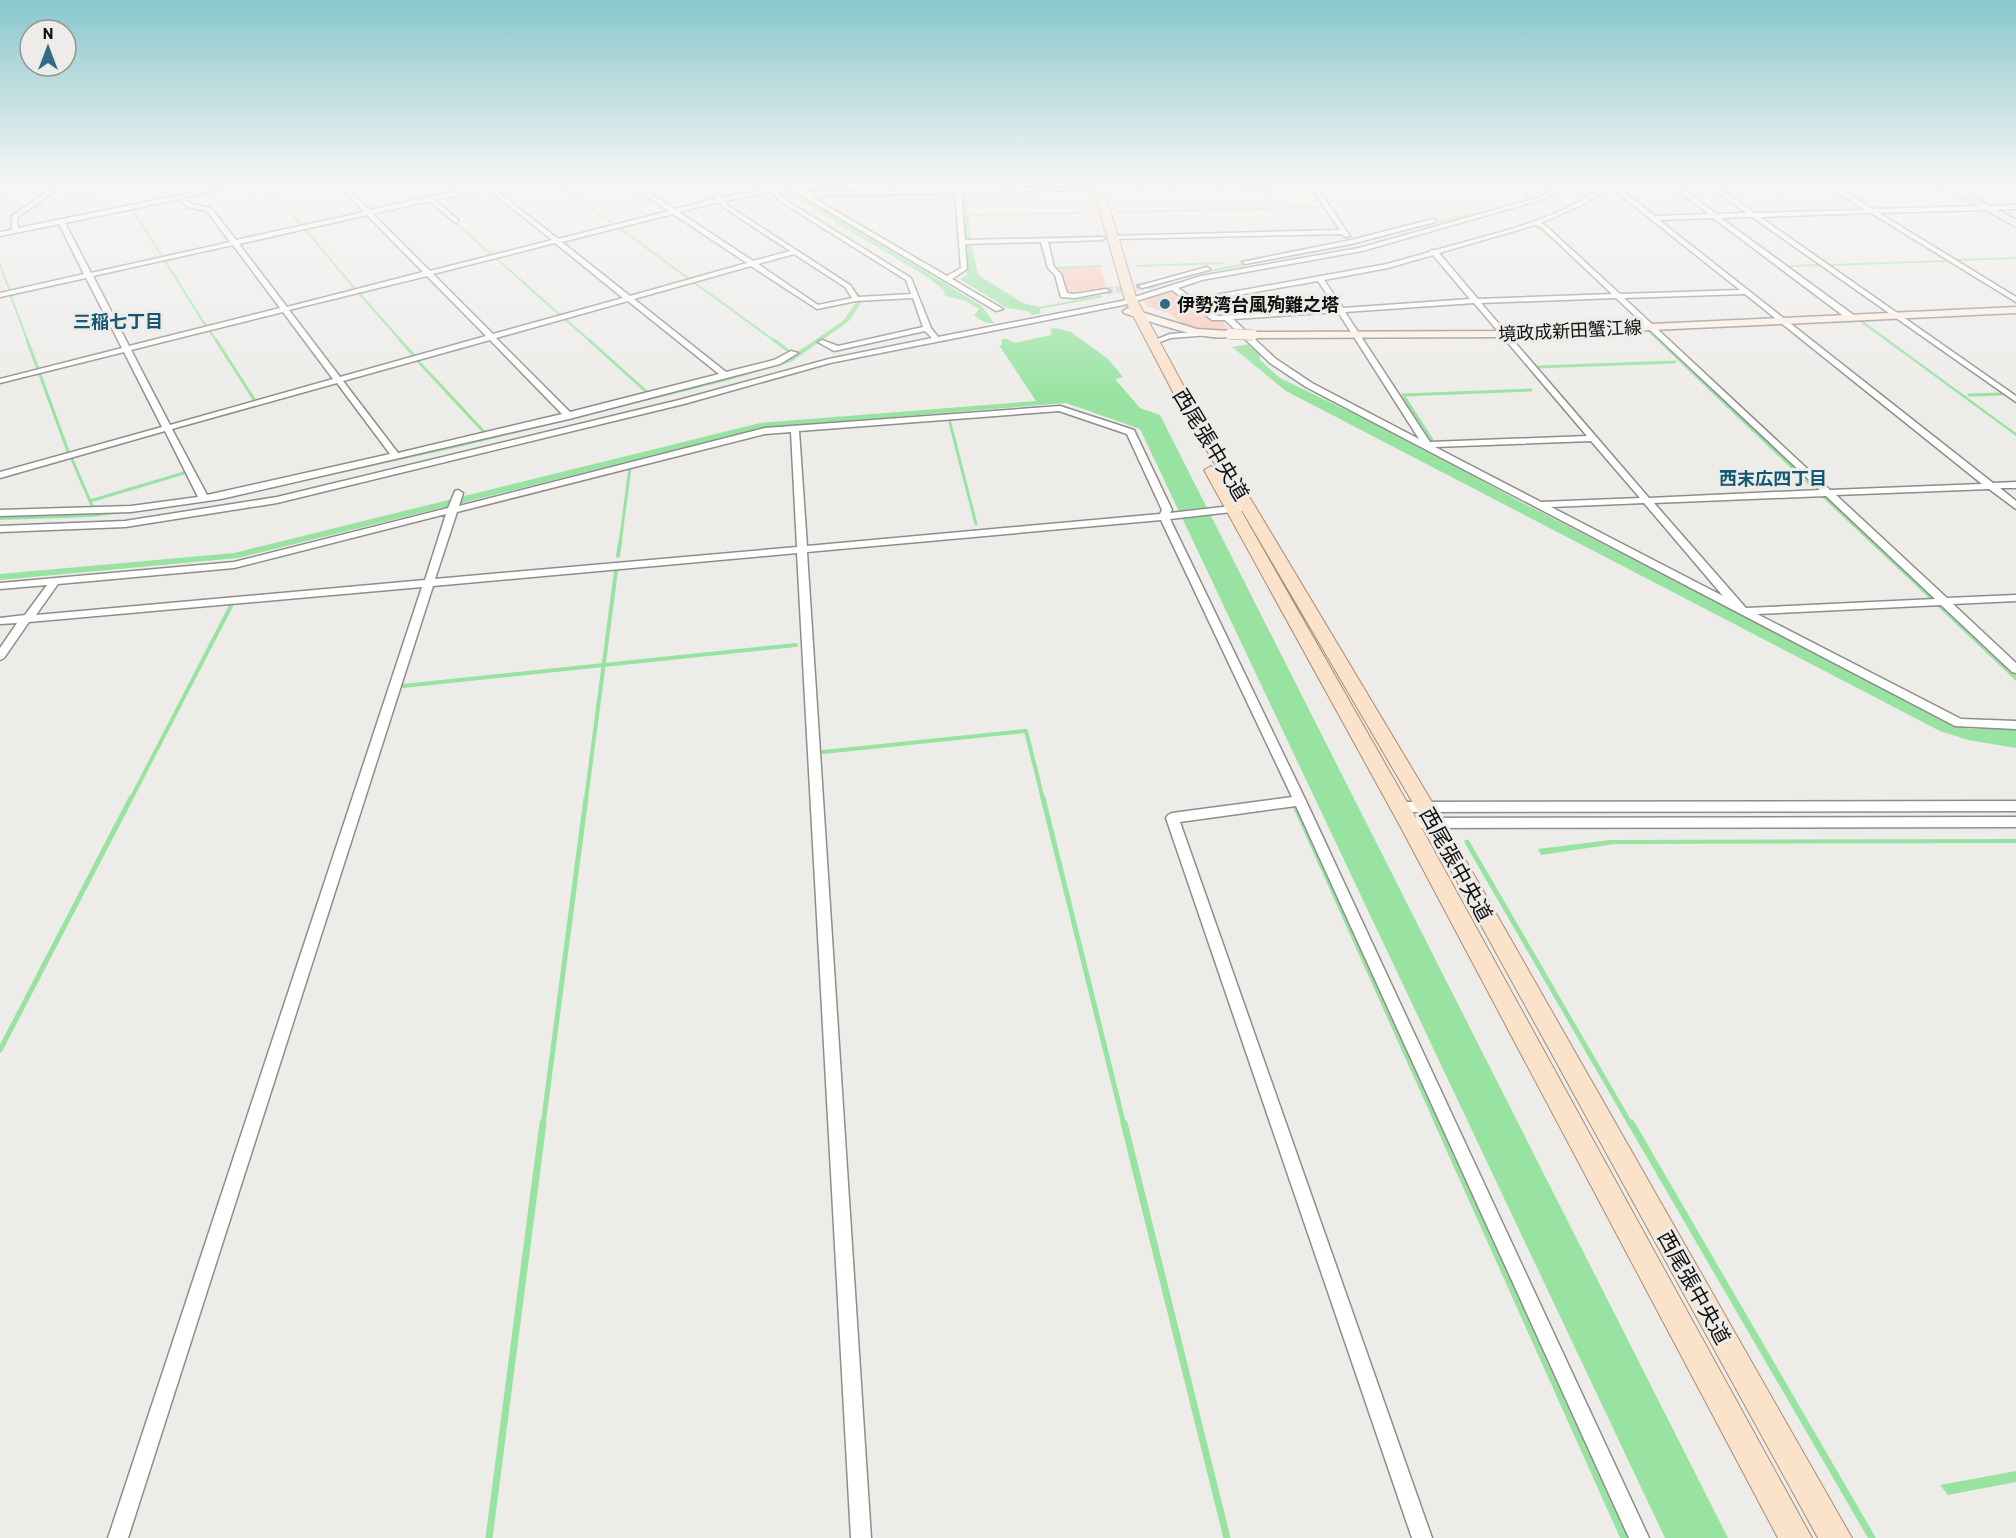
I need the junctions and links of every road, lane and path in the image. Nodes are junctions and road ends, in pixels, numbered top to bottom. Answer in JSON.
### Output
{"nodes":[{"id":1,"x":78,"y":255,"type":"edge"},
{"id":2,"x":178,"y":255,"type":"edge"},
{"id":3,"x":244,"y":255,"type":"edge"},
{"id":4,"x":409,"y":255,"type":"edge"},
{"id":5,"x":501,"y":255,"type":"edge"},
{"id":6,"x":574,"y":255,"type":"edge"},
{"id":7,"x":738,"y":255,"type":"edge"},
{"id":8,"x":784,"y":255,"type":"edge"},
{"id":9,"x":798,"y":255,"type":"edge"},
{"id":10,"x":872,"y":255,"type":"edge"},
{"id":11,"x":906,"y":255,"type":"edge"},
{"id":12,"x":963,"y":255,"type":"edge"},
{"id":13,"x":1048,"y":255,"type":"edge"},
{"id":14,"x":1113,"y":255,"type":"edge"},
{"id":15,"x":1301,"y":255,"type":"edge"},
{"id":16,"x":1313,"y":255,"type":"edge"},
{"id":17,"x":1429,"y":255,"type":"edge"},
{"id":18,"x":1437,"y":255,"type":"edge"},
{"id":19,"x":1573,"y":255,"type":"edge"},
{"id":20,"x":1699,"y":255,"type":"edge"},
{"id":21,"x":1766,"y":255,"type":"edge"},
{"id":22,"x":1811,"y":255,"type":"edge"},
{"id":23,"x":1943,"y":255,"type":"edge"},
{"id":24,"x":752,"y":264,"type":"junction"},
{"id":25,"x":428,"y":273,"type":"junction"},
{"id":26,"x":88,"y":275,"type":"junction"},
{"id":27,"x":947,"y":279,"type":"junction"},
{"id":28,"x":1321,"y":280,"type":"junction"},
{"id":29,"x":1142,"y":286,"type":"tunnel mouth"},
{"id":30,"x":1173,"y":287,"type":"junction"},
{"id":31,"x":1106,"y":291,"type":"tunnel mouth"},
{"id":32,"x":1746,"y":292,"type":"junction"},
{"id":33,"x":0,"y":295,"type":"edge"},
{"id":34,"x":916,"y":296,"type":"junction"},
{"id":35,"x":1617,"y":296,"type":"junction"},
{"id":36,"x":629,"y":299,"type":"junction"},
{"id":37,"x":856,"y":299,"type":"junction"},
{"id":38,"x":2016,"y":300,"type":"edge"},
{"id":39,"x":1194,"y":301,"type":"junction"},
{"id":40,"x":1477,"y":301,"type":"junction"},
{"id":41,"x":1130,"y":307,"type":"junction"},
{"id":42,"x":284,"y":309,"type":"junction"},
{"id":43,"x":999,"y":309,"type":"dead end"},
{"id":44,"x":1342,"y":310,"type":"junction"},
{"id":45,"x":2016,"y":310,"type":"edge"},
{"id":46,"x":1897,"y":315,"type":"junction"},
{"id":47,"x":1227,"y":317,"type":"junction"},
{"id":48,"x":1852,"y":318,"type":"junction"},
{"id":49,"x":1783,"y":321,"type":"junction"},
{"id":50,"x":1649,"y":327,"type":"junction"},
{"id":51,"x":927,"y":328,"type":"junction"},
{"id":52,"x":1206,"y":333,"type":"junction"},
{"id":53,"x":1505,"y":334,"type":"junction"},
{"id":54,"x":1358,"y":335,"type":"junction"},
{"id":55,"x":492,"y":337,"type":"junction"},
{"id":56,"x":936,"y":339,"type":"junction"},
{"id":57,"x":822,"y":342,"type":"dead end"},
{"id":58,"x":1154,"y":342,"type":"junction"},
{"id":59,"x":125,"y":349,"type":"junction"},
{"id":60,"x":794,"y":353,"type":"dead end"},
{"id":61,"x":726,"y":376,"type":"junction"},
{"id":62,"x":0,"y":381,"type":"edge"},
{"id":63,"x":338,"y":381,"type":"junction"},
{"id":64,"x":2016,"y":400,"type":"edge"},
{"id":65,"x":569,"y":416,"type":"junction"},
{"id":66,"x":166,"y":429,"type":"junction"},
{"id":67,"x":795,"y":429,"type":"junction"},
{"id":68,"x":1593,"y":438,"type":"junction"},
{"id":69,"x":1429,"y":447,"type":"junction"},
{"id":70,"x":396,"y":456,"type":"junction"},
{"id":71,"x":0,"y":475,"type":"edge"},
{"id":72,"x":2016,"y":484,"type":"edge"},
{"id":73,"x":1990,"y":486,"type":"junction"},
{"id":74,"x":1827,"y":492,"type":"junction"},
{"id":75,"x":458,"y":493,"type":"dead end"},
{"id":76,"x":203,"y":497,"type":"junction"},
{"id":77,"x":1647,"y":501,"type":"junction"},
{"id":78,"x":1536,"y":505,"type":"junction"},
{"id":79,"x":2016,"y":506,"type":"edge"},
{"id":80,"x":1235,"y":508,"type":"junction"},
{"id":81,"x":452,"y":510,"type":"junction"},
{"id":82,"x":0,"y":513,"type":"edge"},
{"id":83,"x":1168,"y":515,"type":"junction"},
{"id":84,"x":0,"y":529,"type":"edge"},
{"id":85,"x":800,"y":550,"type":"junction"},
{"id":86,"x":54,"y":582,"type":"junction"},
{"id":87,"x":428,"y":582,"type":"junction"},
{"id":88,"x":0,"y":586,"type":"edge"},
{"id":89,"x":2016,"y":598,"type":"edge"},
{"id":90,"x":1943,"y":601,"type":"junction"},
{"id":91,"x":1741,"y":611,"type":"junction"},
{"id":92,"x":27,"y":618,"type":"junction"},
{"id":93,"x":0,"y":621,"type":"edge"},
{"id":94,"x":0,"y":656,"type":"edge"},
{"id":95,"x":2016,"y":669,"type":"edge"},
{"id":96,"x":2016,"y":725,"type":"edge"},
{"id":97,"x":1300,"y":801,"type":"junction"},
{"id":98,"x":2016,"y":806,"type":"edge"},
{"id":99,"x":1429,"y":814,"type":"junction"},
{"id":100,"x":1405,"y":815,"type":"junction"},
{"id":101,"x":2016,"y":822,"type":"edge"},
{"id":102,"x":118,"y":1538,"type":"edge"},
{"id":103,"x":861,"y":1538,"type":"edge"},
{"id":104,"x":1422,"y":1538,"type":"edge"},
{"id":105,"x":1640,"y":1538,"type":"edge"},
{"id":106,"x":1796,"y":1538,"type":"edge"},
{"id":107,"x":1836,"y":1538,"type":"edge"}],
"edges":[{"from":1,"to":26,"type":"street"},
{"from":2,"to":26,"type":"street"},
{"from":3,"to":42,"type":"street"},
{"from":4,"to":25,"type":"street"},
{"from":5,"to":25,"type":"street"},
{"from":6,"to":36,"type":"street"},
{"from":7,"to":24,"type":"street"},
{"from":8,"to":24,"type":"street"},
{"from":9,"to":37,"type":"street"},
{"from":10,"to":34,"type":"street"},
{"from":11,"to":27,"type":"street"},
{"from":12,"to":27,"type":"street"},
{"from":13,"to":31,"type":"street"},
{"from":14,"to":41,"type":"main road","name":"西尾張中央道"},
{"from":15,"to":29,"type":"street"},
{"from":16,"to":30,"type":"street"},
{"from":17,"to":28,"type":"street"},
{"from":18,"to":40,"type":"street"},
{"from":19,"to":35,"type":"street"},
{"from":20,"to":32,"type":"street"},
{"from":21,"to":48,"type":"street"},
{"from":22,"to":46,"type":"street"},
{"from":23,"to":38,"type":"street"},
{"from":24,"to":36,"type":"street"},
{"from":24,"to":37,"type":"street"},
{"from":25,"to":42,"type":"street"},
{"from":25,"to":55,"type":"street"},
{"from":26,"to":33,"type":"street"},
{"from":26,"to":59,"type":"street"},
{"from":27,"to":43,"type":"street"},
{"from":28,"to":39,"type":"street"},
{"from":28,"to":44,"type":"street"},
{"from":30,"to":39,"type":"street"},
{"from":30,"to":41,"type":"street"},
{"from":32,"to":35,"type":"street"},
{"from":32,"to":49,"type":"street"},
{"from":34,"to":37,"type":"street"},
{"from":34,"to":51,"type":"street"},
{"from":35,"to":40,"type":"street"},
{"from":35,"to":50,"type":"street"},
{"from":36,"to":55,"type":"street"},
{"from":36,"to":61,"type":"street"},
{"from":39,"to":47,"type":"street"},
{"from":40,"to":44,"type":"street"},
{"from":40,"to":53,"type":"street"},
{"from":41,"to":52,"type":"main road","name":"境政成新田蟹江線"},
{"from":41,"to":56,"type":"street"},
{"from":41,"to":58,"type":"main road","name":"西尾張中央道"},
{"from":41,"to":80,"type":"main road","name":"西尾張中央道"},
{"from":42,"to":59,"type":"street"},
{"from":42,"to":63,"type":"street"},
{"from":44,"to":47,"type":"street"},
{"from":44,"to":54,"type":"street"},
{"from":45,"to":46,"type":"main road","name":"境政成新田蟹江線"},
{"from":46,"to":48,"type":"main road","name":"境政成新田蟹江線"},
{"from":46,"to":64,"type":"street"},
{"from":47,"to":69,"type":"street"},
{"from":48,"to":49,"type":"main road","name":"境政成新田蟹江線"},
{"from":49,"to":50,"type":"main road","name":"境政成新田蟹江線"},
{"from":49,"to":73,"type":"street"},
{"from":50,"to":53,"type":"main road","name":"境政成新田蟹江線"},
{"from":50,"to":74,"type":"street"},
{"from":51,"to":56,"type":"street"},
{"from":51,"to":57,"type":"street"},
{"from":52,"to":54,"type":"main road","name":"境政成新田蟹江線","bridge":true},
{"from":52,"to":58,"type":"street"},
{"from":53,"to":54,"type":"main road","name":"境政成新田蟹江線"},
{"from":53,"to":68,"type":"street"},
{"from":54,"to":69,"type":"street"},
{"from":55,"to":63,"type":"street"},
{"from":55,"to":65,"type":"street"},
{"from":56,"to":84,"type":"street"},
{"from":58,"to":80,"type":"main road","name":"西尾張中央道"},
{"from":59,"to":62,"type":"street"},
{"from":59,"to":66,"type":"street"},
{"from":60,"to":61,"type":"street"},
{"from":61,"to":65,"type":"street"},
{"from":63,"to":66,"type":"street"},
{"from":63,"to":70,"type":"street"},
{"from":65,"to":70,"type":"street"},
{"from":66,"to":71,"type":"street"},
{"from":66,"to":76,"type":"street"},
{"from":67,"to":81,"type":"street"},
{"from":67,"to":83,"type":"street"},
{"from":67,"to":85,"type":"street"},
{"from":68,"to":69,"type":"street"},
{"from":68,"to":77,"type":"street"},
{"from":69,"to":78,"type":"street"},
{"from":70,"to":76,"type":"street"},
{"from":72,"to":73,"type":"street"},
{"from":73,"to":74,"type":"street"},
{"from":73,"to":79,"type":"street"},
{"from":74,"to":77,"type":"street"},
{"from":74,"to":90,"type":"street"},
{"from":75,"to":81,"type":"street"},
{"from":76,"to":82,"type":"street"},
{"from":77,"to":78,"type":"street"},
{"from":77,"to":91,"type":"street"},
{"from":78,"to":91,"type":"street"},
{"from":80,"to":83,"type":"street"},
{"from":80,"to":99,"type":"main road","name":"西尾張中央道"},
{"from":80,"to":100,"type":"main road","name":"西尾張中央道"},
{"from":81,"to":86,"type":"street"},
{"from":81,"to":87,"type":"street"},
{"from":83,"to":85,"type":"street"},
{"from":83,"to":97,"type":"street"},
{"from":85,"to":87,"type":"street"},
{"from":85,"to":103,"type":"street"},
{"from":86,"to":88,"type":"street"},
{"from":86,"to":92,"type":"street"},
{"from":87,"to":92,"type":"street"},
{"from":87,"to":102,"type":"street"},
{"from":89,"to":90,"type":"street"},
{"from":90,"to":91,"type":"street"},
{"from":90,"to":95,"type":"street"},
{"from":91,"to":96,"type":"street"},
{"from":92,"to":93,"type":"street"},
{"from":92,"to":94,"type":"street"},
{"from":97,"to":104,"type":"street"},
{"from":97,"to":105,"type":"street"},
{"from":98,"to":99,"type":"street"},
{"from":99,"to":100,"type":"street"},
{"from":99,"to":100,"type":"street"},
{"from":99,"to":101,"type":"street"},
{"from":99,"to":107,"type":"main road","name":"西尾張中央道"},
{"from":100,"to":106,"type":"main road","name":"西尾張中央道"}]}
